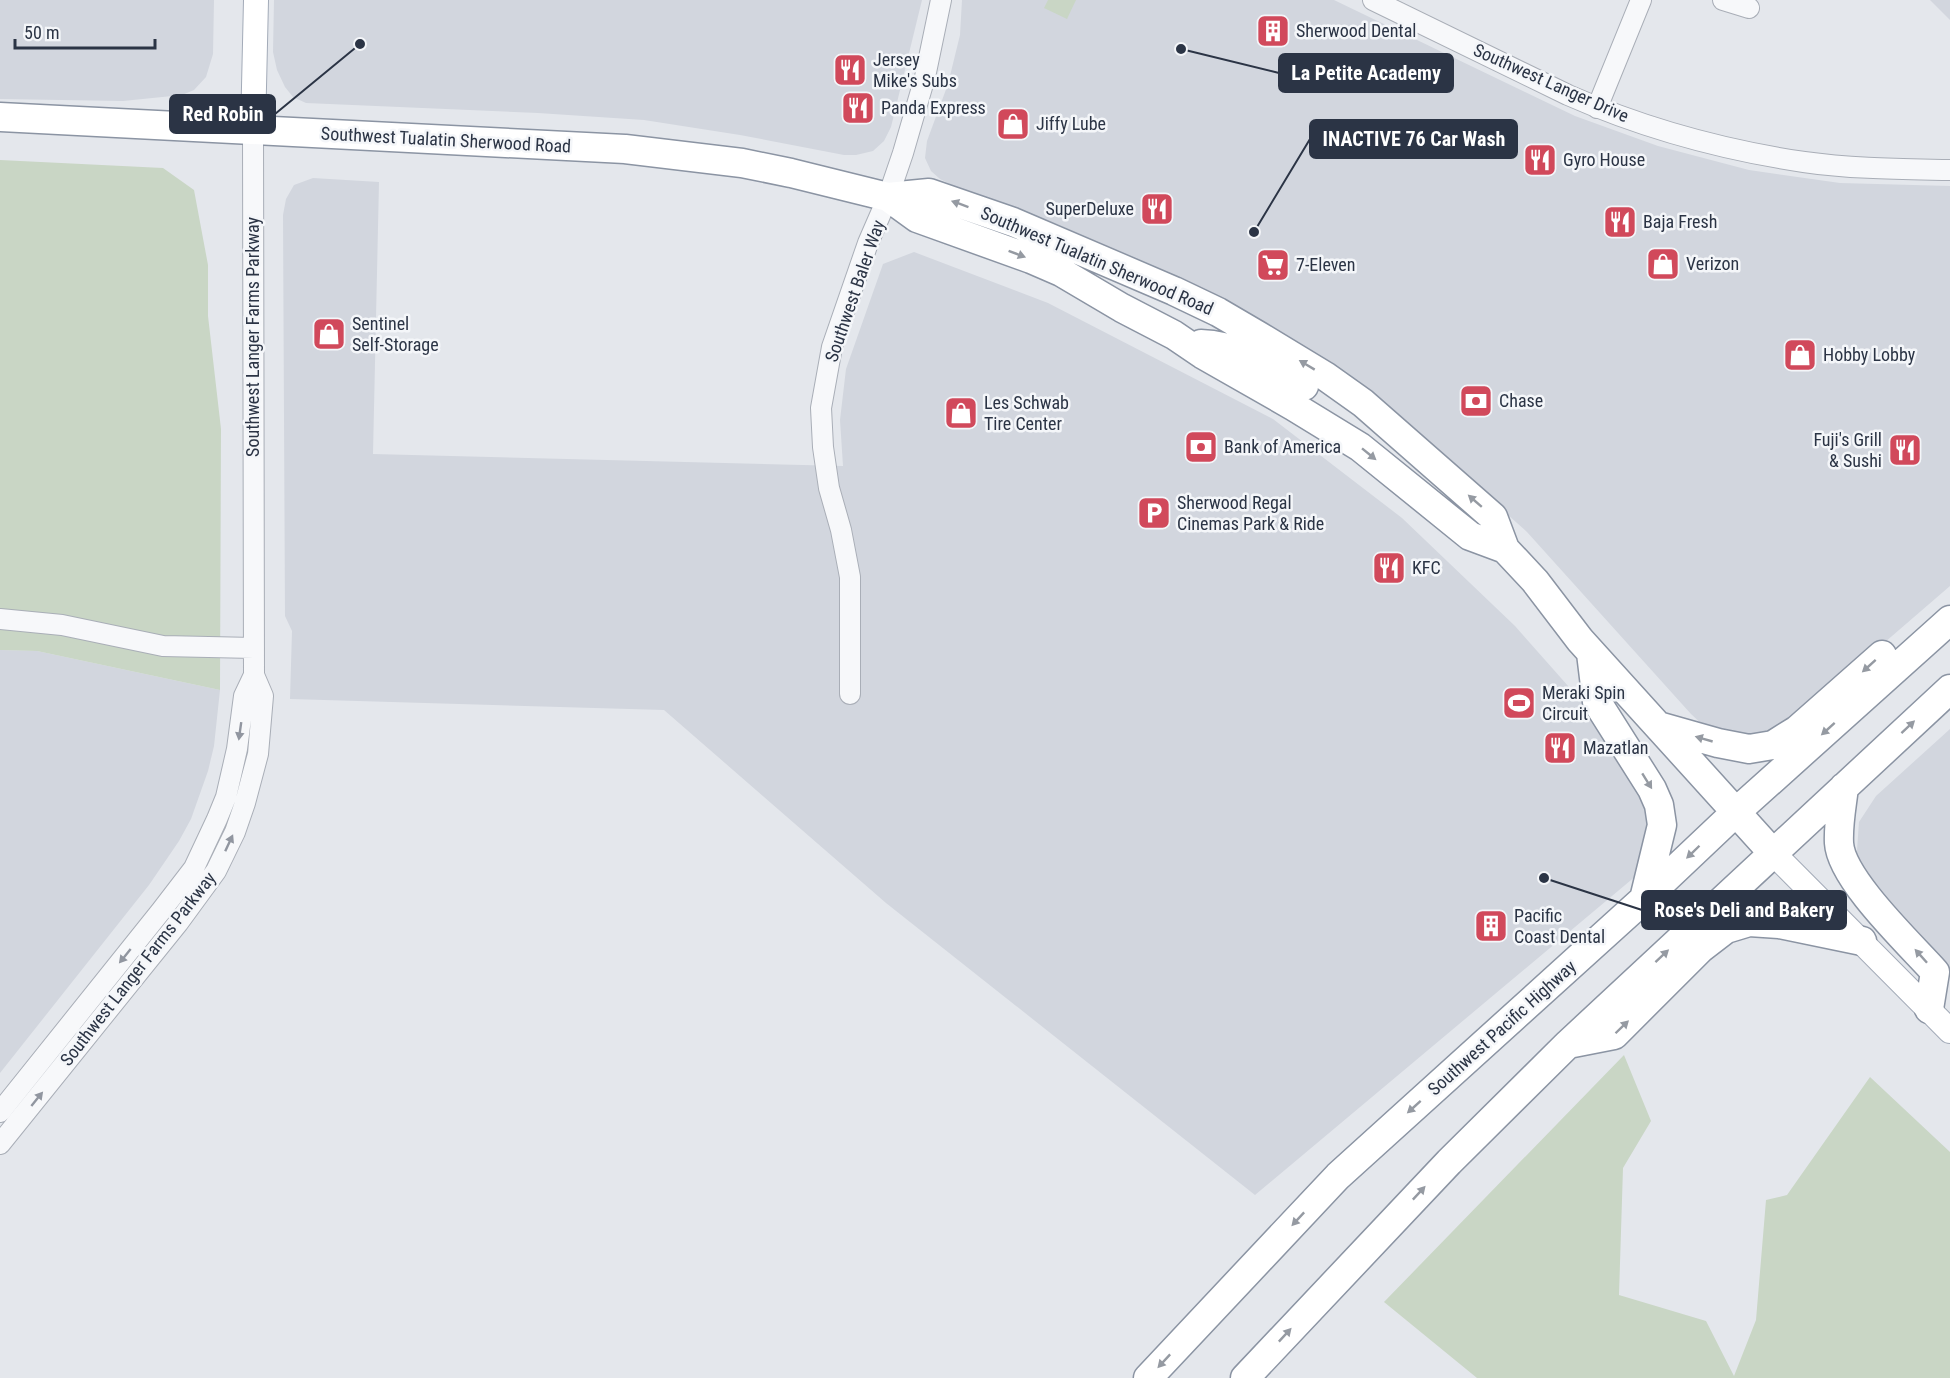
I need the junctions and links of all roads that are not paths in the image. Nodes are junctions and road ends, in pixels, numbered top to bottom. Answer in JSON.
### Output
{"nodes":[{"id":1,"x":256,"y":0,"type":"edge"},
{"id":2,"x":941,"y":0,"type":"edge"},
{"id":3,"x":1373,"y":0,"type":"edge"},
{"id":4,"x":1641,"y":0,"type":"edge"},
{"id":5,"x":1723,"y":0,"type":"edge"},
{"id":6,"x":1749,"y":8,"type":"dead end"},
{"id":7,"x":1597,"y":108,"type":"junction"},
{"id":8,"x":0,"y":117,"type":"edge"},
{"id":9,"x":253,"y":130,"type":"junction"},
{"id":10,"x":1950,"y":170,"type":"edge"},
{"id":11,"x":888,"y":197,"type":"junction"},
{"id":12,"x":1187,"y":344,"type":"junction"},
{"id":13,"x":1350,"y":394,"type":"junction"},
{"id":14,"x":1506,"y":549,"type":"junction"},
{"id":15,"x":1950,"y":613,"type":"edge"},
{"id":16,"x":0,"y":619,"type":"edge"},
{"id":17,"x":1950,"y":620,"type":"edge"},
{"id":18,"x":254,"y":648,"type":"junction"},
{"id":19,"x":1591,"y":653,"type":"junction"},
{"id":20,"x":254,"y":675,"type":"junction"},
{"id":21,"x":1950,"y":689,"type":"edge"},
{"id":22,"x":850,"y":694,"type":"dead end"},
{"id":23,"x":1658,"y":726,"type":"junction"},
{"id":24,"x":1844,"y":787,"type":"junction"},
{"id":25,"x":1736,"y":812,"type":"junction"},
{"id":26,"x":1773,"y":853,"type":"junction"},
{"id":27,"x":1644,"y":899,"type":"junction"},
{"id":28,"x":1862,"y":940,"type":"junction"},
{"id":29,"x":1929,"y":1009,"type":"junction"},
{"id":30,"x":1950,"y":1031,"type":"edge"},
{"id":31,"x":1568,"y":1044,"type":"junction"},
{"id":32,"x":0,"y":1112,"type":"edge"},
{"id":33,"x":0,"y":1144,"type":"edge"},
{"id":34,"x":1148,"y":1378,"type":"edge"},
{"id":35,"x":1245,"y":1378,"type":"edge"}],
"edges":[{"from":1,"to":9,"type":"main road","name":"Southwest Langer Farms Parkway"},
{"from":2,"to":11,"type":"street","name":"Southwest Baler Way"},
{"from":3,"to":7,"type":"street","name":"Southwest Langer Drive"},
{"from":4,"to":7,"type":"street"},
{"from":5,"to":6,"type":"street"},
{"from":7,"to":10,"type":"street","name":"Southwest Langer Drive"},
{"from":8,"to":9,"type":"highway","name":"Southwest Tualatin Sherwood Road"},
{"from":9,"to":11,"type":"highway","name":"Southwest Tualatin Sherwood Road"},
{"from":9,"to":18,"type":"street","name":"Southwest Langer Farms Parkway"},
{"from":11,"to":12,"type":"highway","name":"Southwest Tualatin Sherwood Road","one_way":true},
{"from":13,"to":11,"type":"highway","name":"Southwest Tualatin Sherwood Road","one_way":true},
{"from":11,"to":22,"type":"street","name":"Southwest Baler Way"},
{"from":12,"to":13,"type":"highway"},
{"from":12,"to":14,"type":"highway","name":"Southwest Tualatin Sherwood Road","one_way":true},
{"from":14,"to":13,"type":"highway","name":"Southwest Tualatin Sherwood Road","one_way":true},
{"from":14,"to":19,"type":"highway","name":"Southwest Tualatin Sherwood Road"},
{"from":15,"to":23,"type":"highway","one_way":true},
{"from":16,"to":18,"type":"street"},
{"from":17,"to":25,"type":"highway","name":"Southwest Pacific Highway","one_way":true},
{"from":18,"to":20,"type":"street","name":"Southwest Langer Farms Parkway"},
{"from":19,"to":23,"type":"highway","name":"Southwest Tualatin Sherwood Road"},
{"from":19,"to":27,"type":"highway","one_way":true},
{"from":20,"to":32,"type":"street","name":"Southwest Langer Farms Parkway","one_way":true},
{"from":33,"to":20,"type":"street","name":"Southwest Langer Farms Parkway","one_way":true},
{"from":24,"to":21,"type":"highway","one_way":true},
{"from":23,"to":25,"type":"highway","name":"Southwest Tualatin Sherwood Road"},
{"from":24,"to":26,"type":"highway"},
{"from":29,"to":24,"type":"highway","one_way":true},
{"from":25,"to":26,"type":"highway","name":"Southwest Tualatin Sherwood Road"},
{"from":25,"to":27,"type":"highway","name":"Southwest Pacific Highway","one_way":true},
{"from":26,"to":28,"type":"main road"},
{"from":31,"to":26,"type":"highway","one_way":true},
{"from":27,"to":34,"type":"highway","name":"Southwest Pacific Highway","one_way":true},
{"from":28,"to":29,"type":"main road"},
{"from":31,"to":28,"type":"highway","one_way":true},
{"from":29,"to":30,"type":"main road"},
{"from":35,"to":31,"type":"highway","one_way":true}]}
